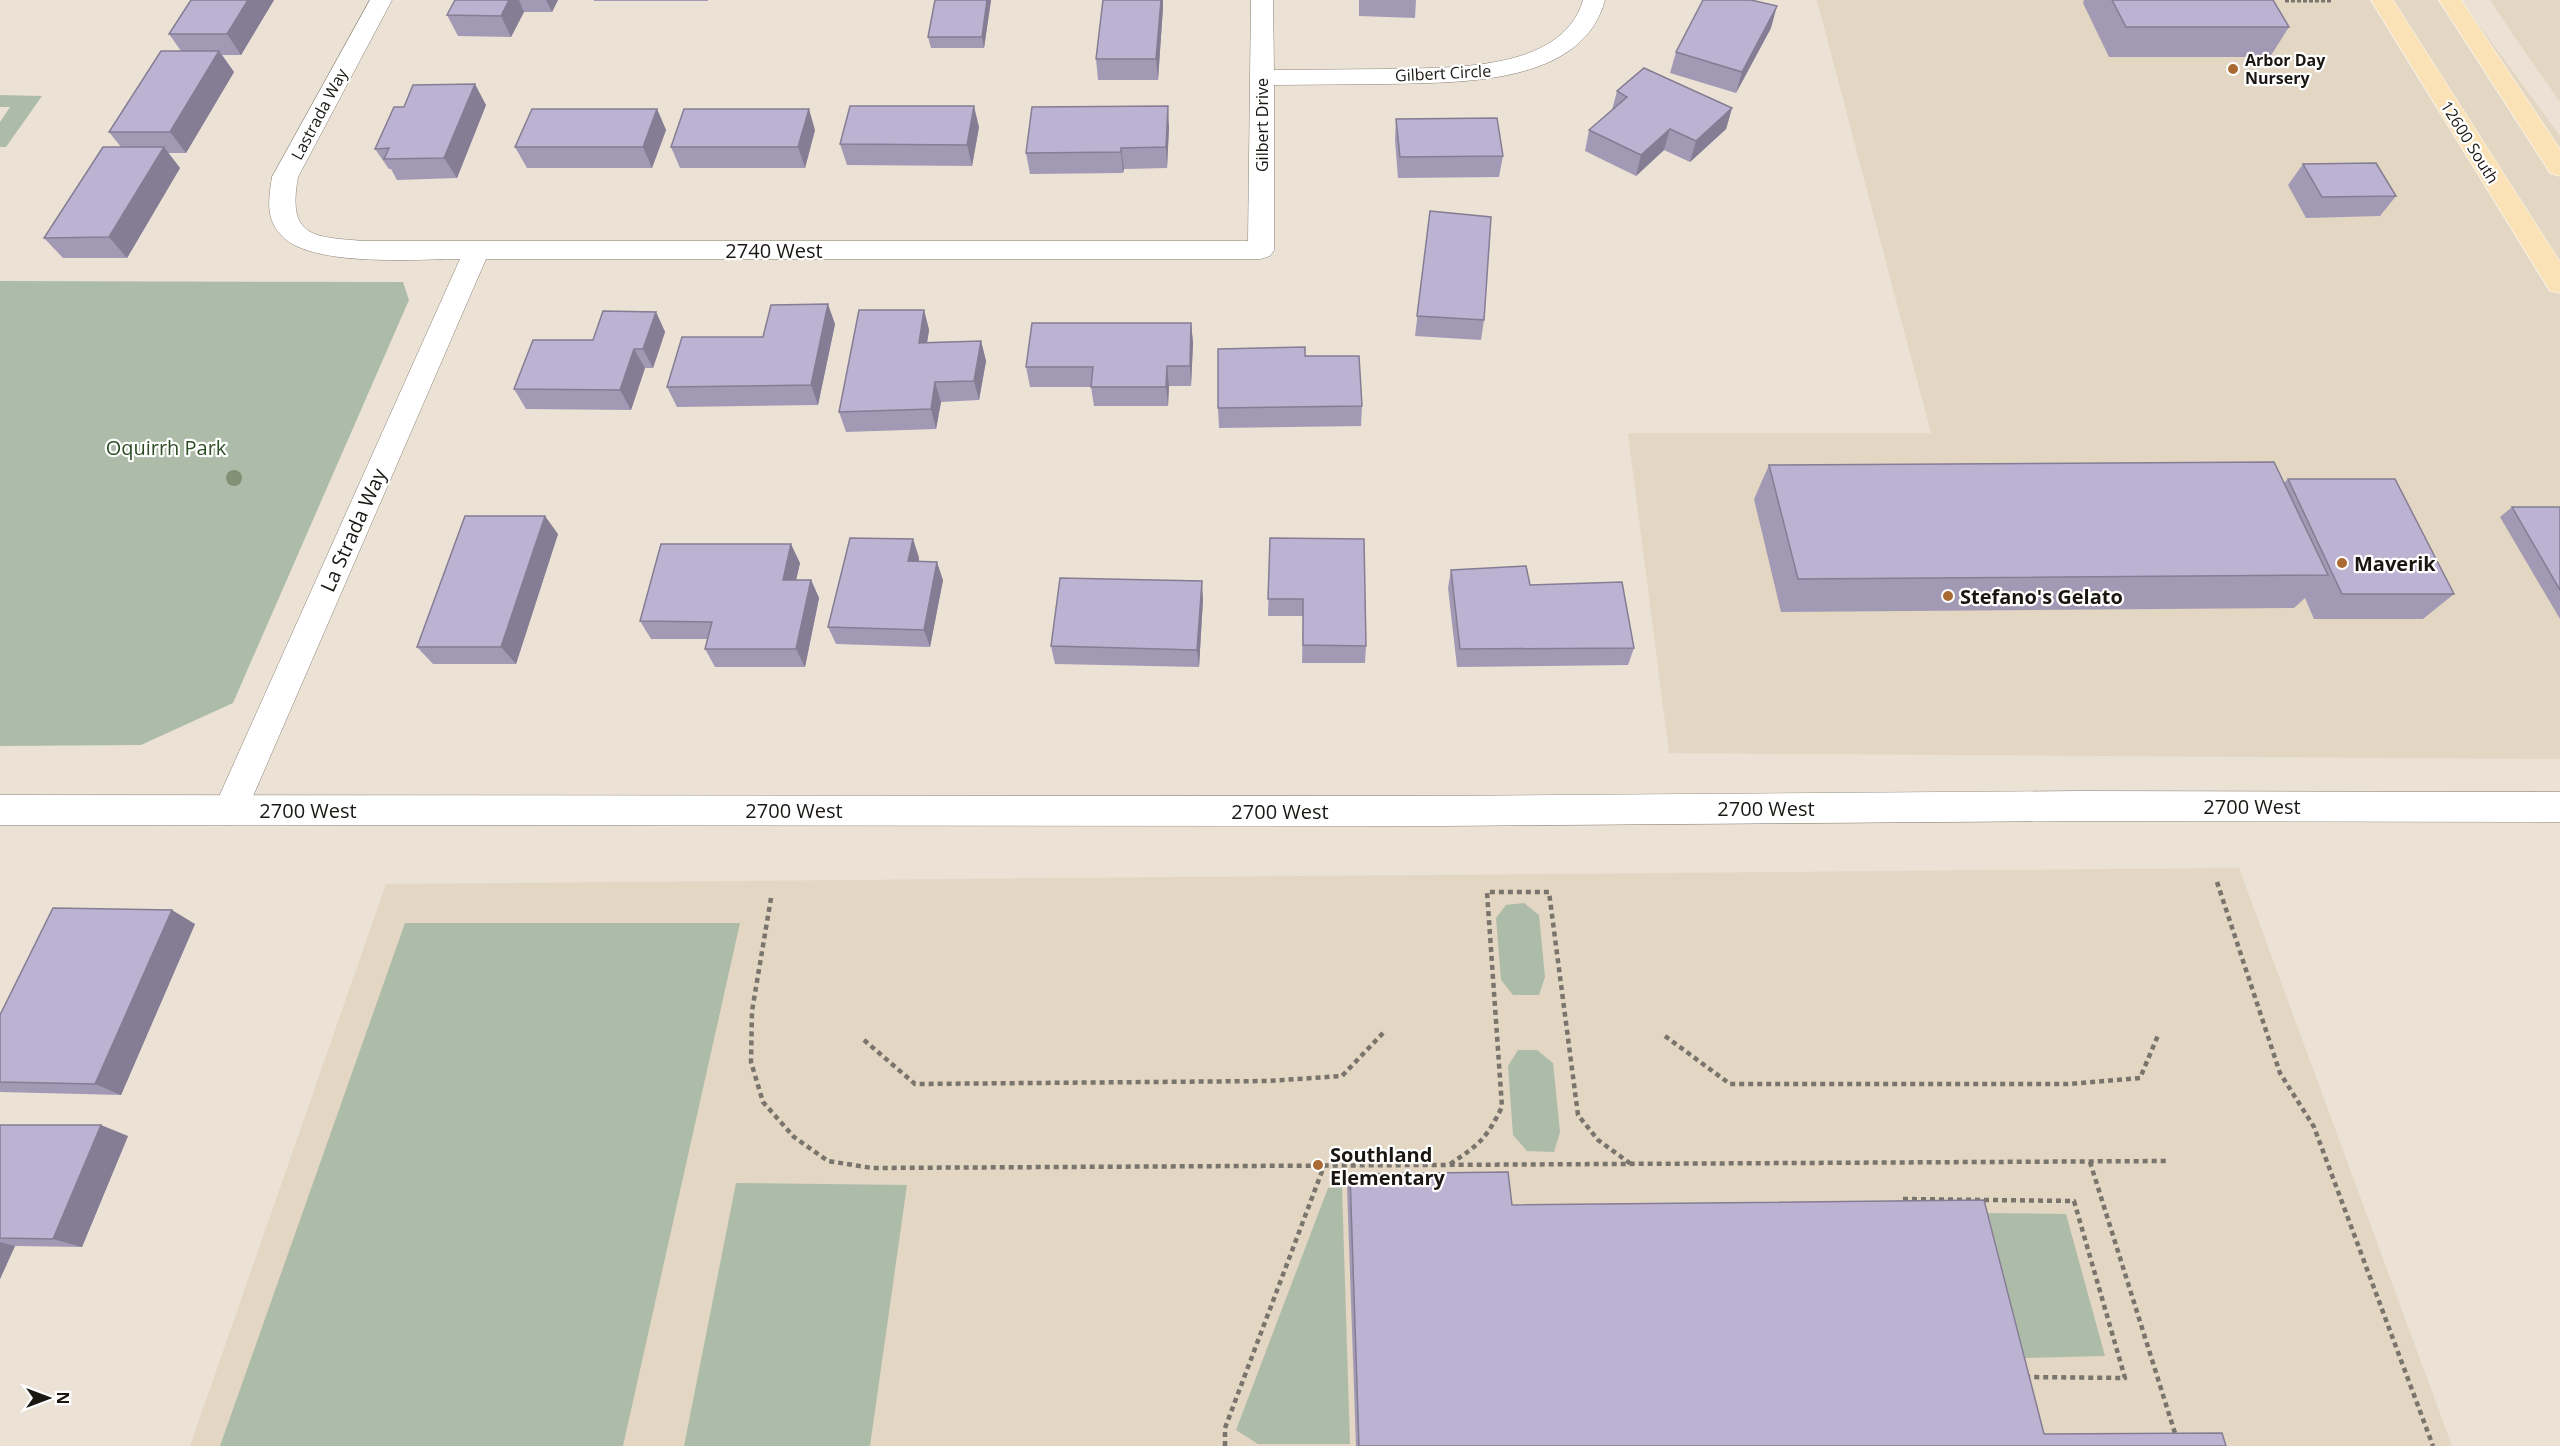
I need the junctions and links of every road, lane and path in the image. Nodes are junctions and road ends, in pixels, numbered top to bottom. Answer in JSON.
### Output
{"nodes":[{"id":1,"x":381,"y":0,"type":"edge"},
{"id":2,"x":1262,"y":0,"type":"edge"},
{"id":3,"x":1594,"y":0,"type":"edge"},
{"id":4,"x":2382,"y":0,"type":"edge"},
{"id":5,"x":2450,"y":0,"type":"edge"},
{"id":6,"x":2285,"y":2,"type":"dead end"},
{"id":7,"x":2331,"y":2,"type":"dead end"},
{"id":8,"x":1262,"y":78,"type":"junction"},
{"id":9,"x":2560,"y":168,"type":"edge"},
{"id":10,"x":290,"y":232,"type":"joint"},
{"id":11,"x":477,"y":250,"type":"junction"},
{"id":12,"x":1261,"y":250,"type":"joint"},
{"id":13,"x":2560,"y":284,"type":"edge"},
{"id":14,"x":2560,"y":807,"type":"edge"},
{"id":15,"x":0,"y":810,"type":"edge"},
{"id":16,"x":230,"y":810,"type":"junction"},
{"id":17,"x":2217,"y":882,"type":"dead end"},
{"id":18,"x":771,"y":898,"type":"dead end"},
{"id":19,"x":1383,"y":1033,"type":"dead end"},
{"id":20,"x":2159,"y":1033,"type":"dead end"},
{"id":21,"x":1665,"y":1036,"type":"dead end"},
{"id":22,"x":864,"y":1040,"type":"dead end"},
{"id":23,"x":2090,"y":1161,"type":"dead end"},
{"id":24,"x":2166,"y":1161,"type":"dead end"},
{"id":25,"x":1632,"y":1164,"type":"junction"},
{"id":26,"x":1449,"y":1165,"type":"junction"},
{"id":27,"x":1324,"y":1166,"type":"junction"},
{"id":28,"x":1903,"y":1199,"type":"edge"},
{"id":29,"x":1972,"y":1200,"type":"junction"},
{"id":30,"x":1975,"y":1211,"type":"edge"},
{"id":31,"x":2016,"y":1377,"type":"edge"},
{"id":32,"x":1225,"y":1446,"type":"edge"},
{"id":33,"x":2179,"y":1446,"type":"edge"},
{"id":34,"x":2433,"y":1446,"type":"edge"}],
"edges":[{"from":1,"to":10,"type":"street","name":"Lastrada Way"},
{"from":2,"to":8,"type":"street","name":"Gilbert Drive"},
{"from":3,"to":8,"type":"street","name":"Gilbert Circle"},
{"from":4,"to":13,"type":"main road","name":"12600 South"},
{"from":5,"to":9,"type":"main road"},
{"from":6,"to":7,"type":"path"},
{"from":8,"to":12,"type":"street","name":"Gilbert Drive"},
{"from":10,"to":11,"type":"street","name":"2740 West"},
{"from":11,"to":12,"type":"street","name":"2740 West"},
{"from":11,"to":16,"type":"street","name":"La Strada Way"},
{"from":14,"to":16,"type":"street","name":"2700 West"},
{"from":15,"to":16,"type":"street","name":"2700 West"},
{"from":17,"to":34,"type":"path"},
{"from":18,"to":27,"type":"path"},
{"from":19,"to":22,"type":"path"},
{"from":20,"to":21,"type":"path"},
{"from":23,"to":33,"type":"path"},
{"from":24,"to":25,"type":"path"},
{"from":25,"to":26,"type":"path"},
{"from":25,"to":26,"type":"path"},
{"from":26,"to":27,"type":"path"},
{"from":27,"to":32,"type":"path"},
{"from":28,"to":29,"type":"path"},
{"from":29,"to":30,"type":"path"},
{"from":29,"to":31,"type":"path"}]}
